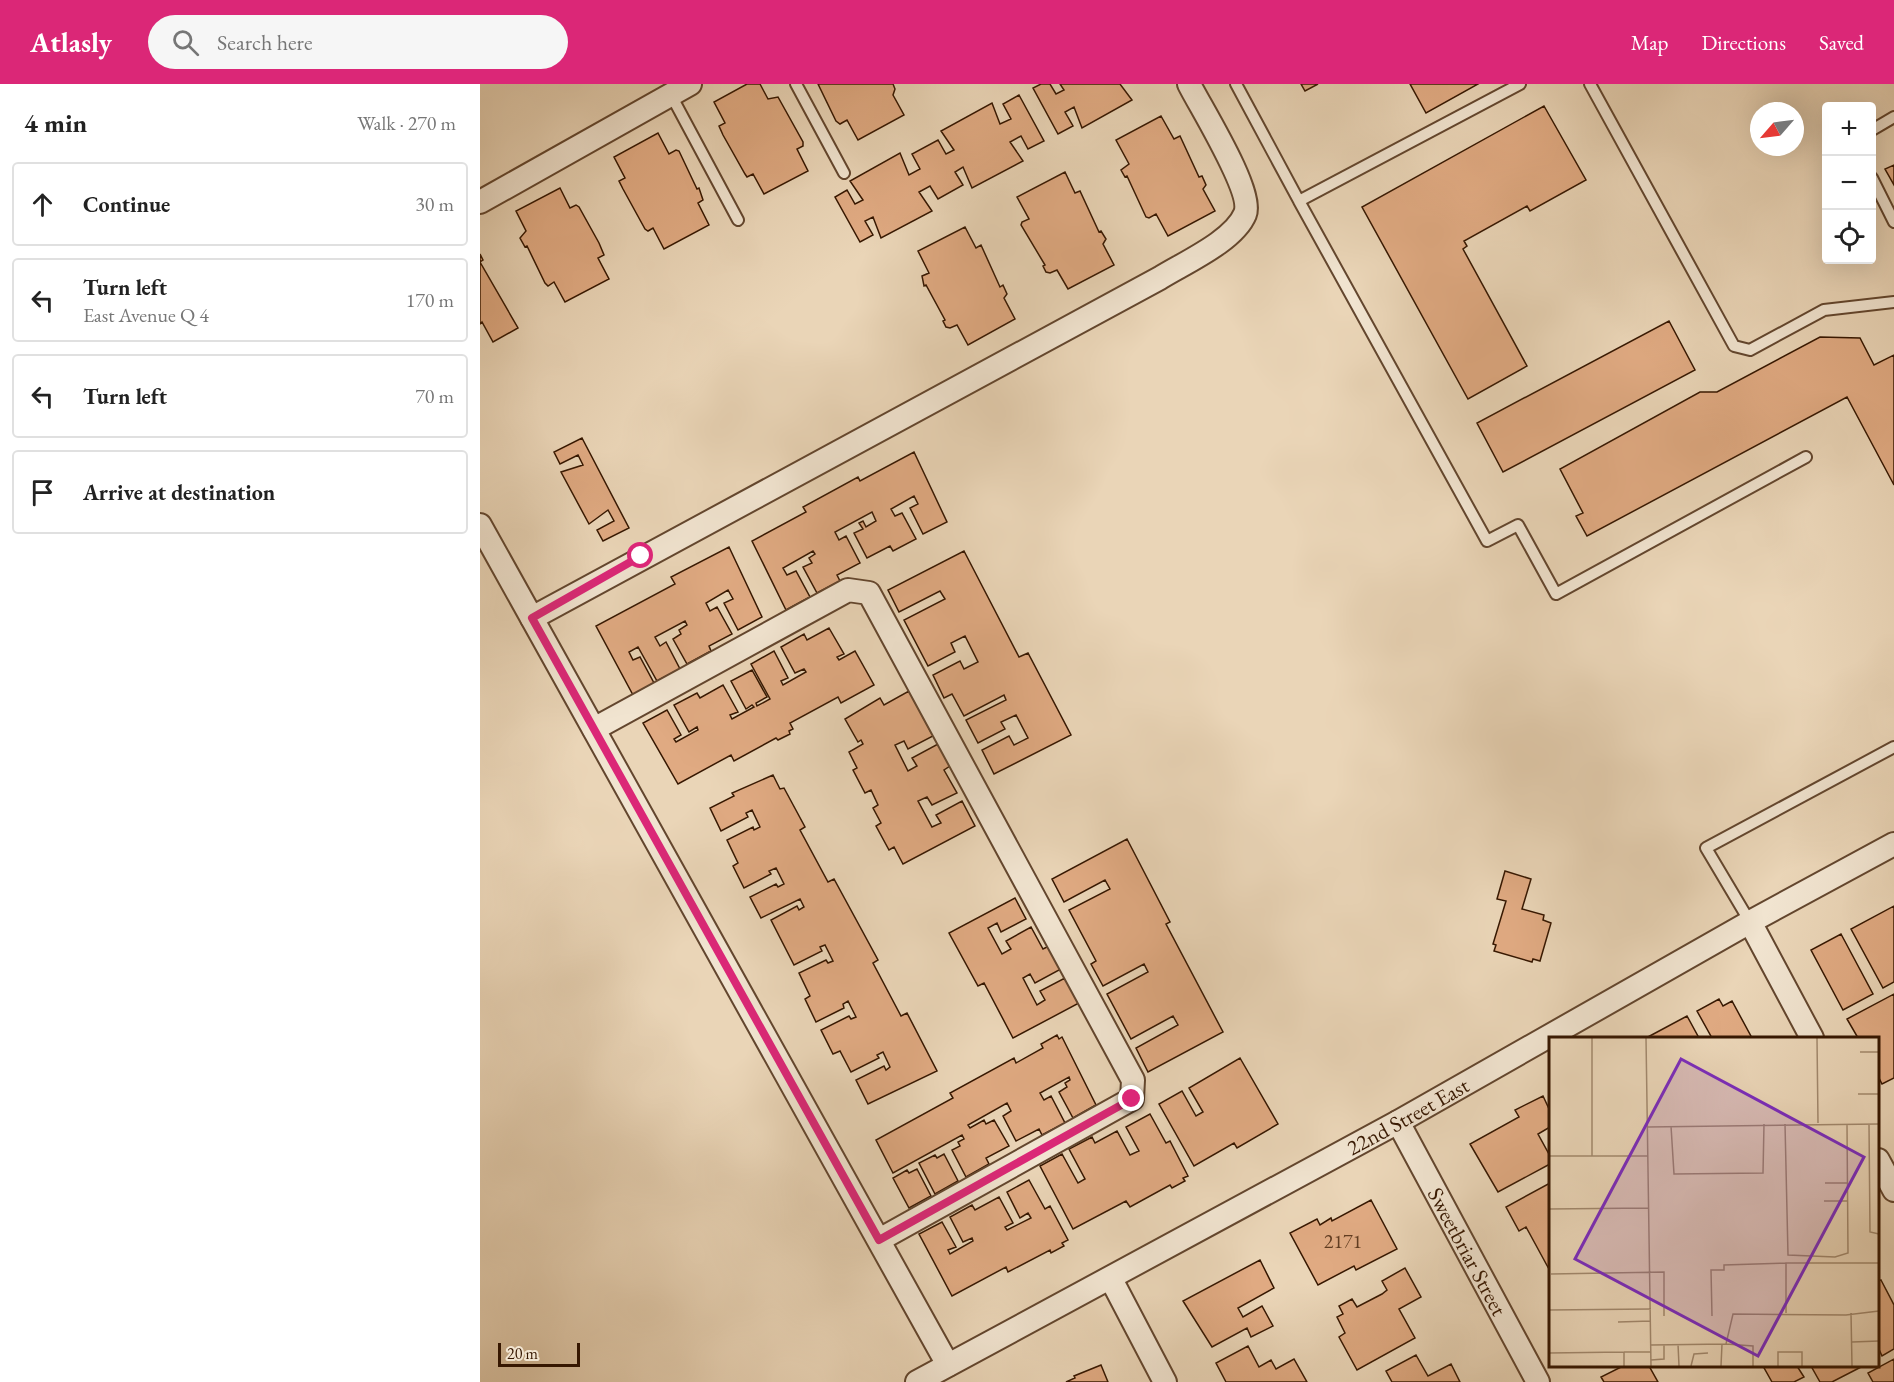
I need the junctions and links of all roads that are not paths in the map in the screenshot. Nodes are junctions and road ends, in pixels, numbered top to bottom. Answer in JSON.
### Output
{"nodes":[{"id":1,"x":796,"y":84,"type":"edge"},
{"id":2,"x":1189,"y":84,"type":"edge"},
{"id":3,"x":1236,"y":84,"type":"edge"},
{"id":4,"x":1520,"y":84,"type":"edge"},
{"id":5,"x":1590,"y":84,"type":"edge"},
{"id":6,"x":681,"y":89,"type":"edge"},
{"id":7,"x":1894,"y":117,"type":"edge"},
{"id":8,"x":1876,"y":127,"type":"edge"},
{"id":9,"x":844,"y":173,"type":"dead end"},
{"id":10,"x":1876,"y":186,"type":"edge"},
{"id":11,"x":1299,"y":201,"type":"junction"},
{"id":12,"x":480,"y":202,"type":"edge"},
{"id":13,"x":738,"y":220,"type":"dead end"},
{"id":14,"x":1894,"y":222,"type":"edge"},
{"id":15,"x":1894,"y":302,"type":"edge"},
{"id":16,"x":1806,"y":457,"type":"dead end"},
{"id":17,"x":480,"y":525,"type":"edge"},
{"id":18,"x":532,"y":618,"type":"junction"},
{"id":19,"x":594,"y":729,"type":"junction"},
{"id":20,"x":1894,"y":747,"type":"edge"},
{"id":21,"x":1894,"y":844,"type":"edge"},
{"id":22,"x":1750,"y":922,"type":"junction"},
{"id":23,"x":1811,"y":1037,"type":"edge"},
{"id":24,"x":1398,"y":1122,"type":"junction"},
{"id":25,"x":1879,"y":1162,"type":"edge"},
{"id":26,"x":1894,"y":1190,"type":"edge"},
{"id":27,"x":879,"y":1240,"type":"junction"},
{"id":28,"x":1111,"y":1279,"type":"junction"},
{"id":29,"x":948,"y":1365,"type":"junction"},
{"id":30,"x":917,"y":1382,"type":"edge"},
{"id":31,"x":1165,"y":1382,"type":"edge"},
{"id":32,"x":1538,"y":1382,"type":"edge"}],
"edges":[{"from":1,"to":9,"type":"lane"},
{"from":2,"to":18,"type":"street"},
{"from":3,"to":11,"type":"lane"},
{"from":4,"to":11,"type":"lane"},
{"from":5,"to":15,"type":"lane"},
{"from":6,"to":12,"type":"street"},
{"from":6,"to":13,"type":"lane"},
{"from":7,"to":8,"type":"lane"},
{"from":10,"to":14,"type":"lane"},
{"from":11,"to":16,"type":"lane"},
{"from":17,"to":18,"type":"street"},
{"from":18,"to":19,"type":"street"},
{"from":19,"to":27,"type":"street"},
{"from":19,"to":27,"type":"street"},
{"from":20,"to":22,"type":"lane"},
{"from":21,"to":22,"type":"street","name":"22nd Street East"},
{"from":22,"to":23,"type":"street"},
{"from":22,"to":24,"type":"street","name":"22nd Street East"},
{"from":24,"to":28,"type":"street","name":"22nd Street East"},
{"from":24,"to":32,"type":"street","name":"Sweetbriar Street"},
{"from":25,"to":26,"type":"street"},
{"from":27,"to":29,"type":"street"},
{"from":28,"to":29,"type":"street","name":"22nd Street East"},
{"from":28,"to":31,"type":"street"},
{"from":29,"to":30,"type":"street","name":"22nd Street East"}]}
